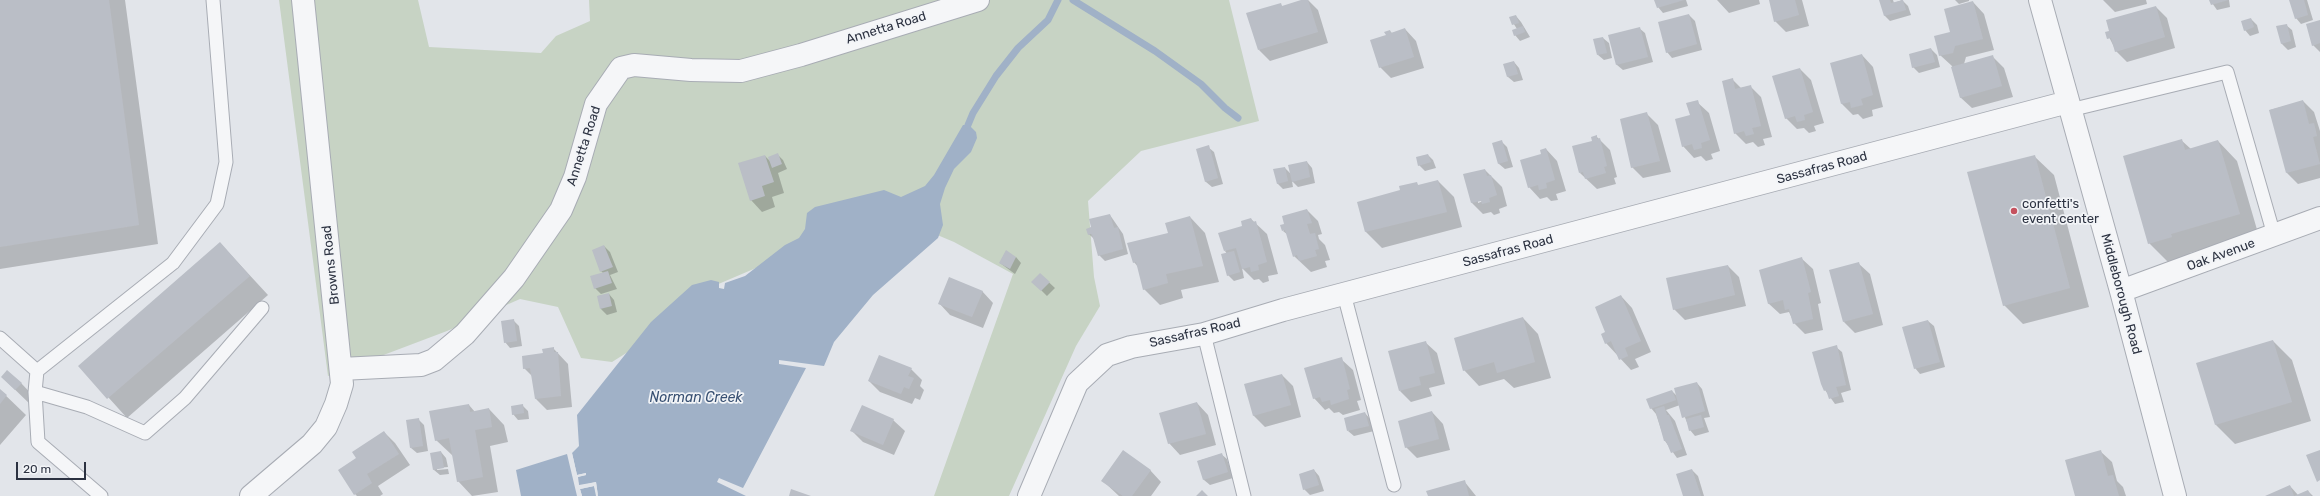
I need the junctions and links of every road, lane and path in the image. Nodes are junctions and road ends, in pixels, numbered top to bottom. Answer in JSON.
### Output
{"nodes":[{"id":1,"x":213,"y":0,"type":"edge"},
{"id":2,"x":304,"y":0,"type":"edge"},
{"id":3,"x":978,"y":0,"type":"edge"},
{"id":4,"x":2040,"y":0,"type":"edge"},
{"id":5,"x":2069,"y":106,"type":"junction"},
{"id":6,"x":2320,"y":218,"type":"edge"},
{"id":7,"x":2274,"y":235,"type":"junction"},
{"id":8,"x":2121,"y":291,"type":"junction"},
{"id":9,"x":1344,"y":294,"type":"junction"},
{"id":10,"x":262,"y":308,"type":"dead end"},
{"id":11,"x":1204,"y":334,"type":"junction"},
{"id":12,"x":0,"y":338,"type":"edge"},
{"id":13,"x":341,"y":369,"type":"junction"},
{"id":14,"x":37,"y":371,"type":"junction"},
{"id":15,"x":35,"y":392,"type":"junction"},
{"id":16,"x":1394,"y":485,"type":"dead end"},
{"id":17,"x":101,"y":496,"type":"edge"},
{"id":18,"x":251,"y":496,"type":"edge"},
{"id":19,"x":1029,"y":496,"type":"edge"},
{"id":20,"x":1244,"y":496,"type":"edge"},
{"id":21,"x":2175,"y":496,"type":"edge"}],
"edges":[{"from":1,"to":14,"type":"lane"},
{"from":2,"to":13,"type":"street","name":"Browns Road"},
{"from":3,"to":13,"type":"street","name":"Annetta Road"},
{"from":4,"to":5,"type":"street","name":"Middleborough Road"},
{"from":5,"to":7,"type":"lane"},
{"from":5,"to":8,"type":"street","name":"Middleborough Road"},
{"from":5,"to":9,"type":"street","name":"Sassafras Road"},
{"from":6,"to":7,"type":"street","name":"Oak Avenue"},
{"from":7,"to":8,"type":"street","name":"Oak Avenue"},
{"from":8,"to":21,"type":"street","name":"Middleborough Road"},
{"from":9,"to":11,"type":"street","name":"Sassafras Road"},
{"from":9,"to":16,"type":"lane"},
{"from":10,"to":15,"type":"lane"},
{"from":11,"to":19,"type":"street","name":"Sassafras Road"},
{"from":11,"to":20,"type":"lane"},
{"from":12,"to":14,"type":"lane"},
{"from":13,"to":18,"type":"street","name":"Browns Road"},
{"from":14,"to":15,"type":"lane"},
{"from":15,"to":17,"type":"lane"}]}
